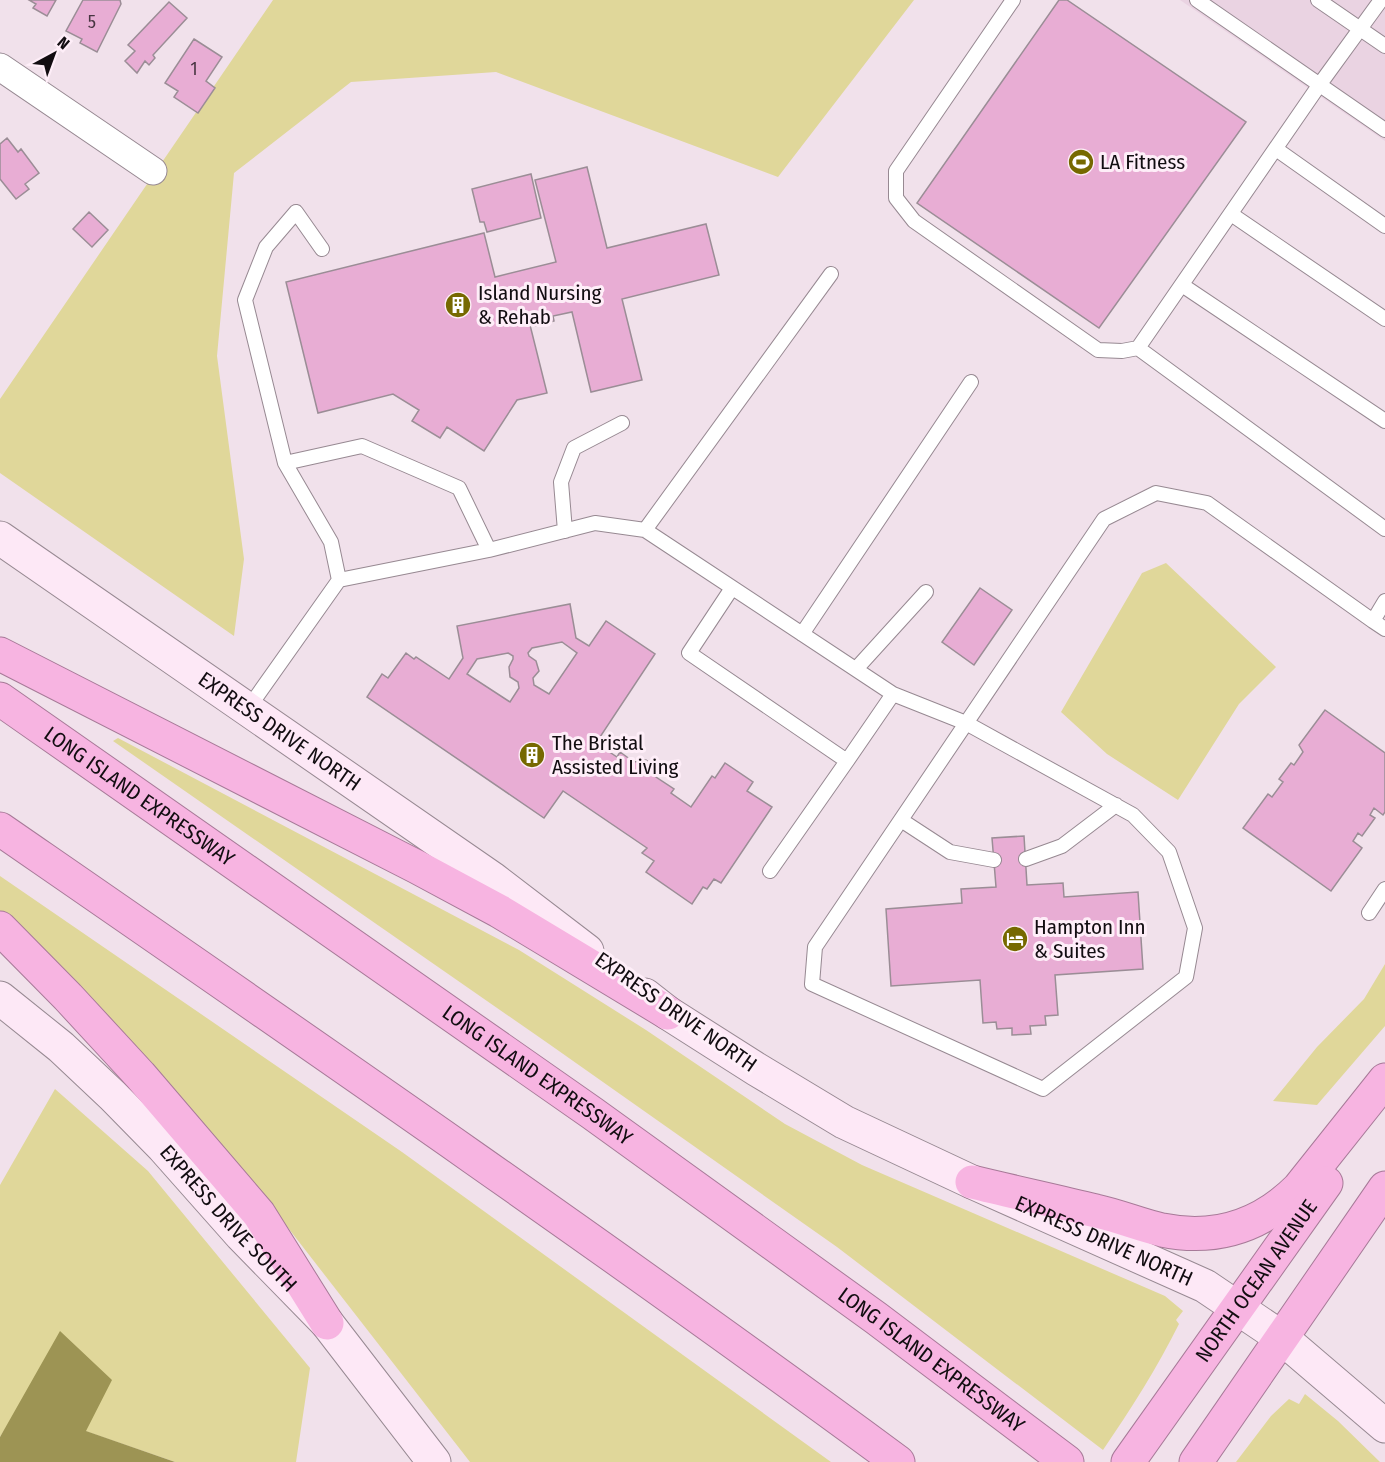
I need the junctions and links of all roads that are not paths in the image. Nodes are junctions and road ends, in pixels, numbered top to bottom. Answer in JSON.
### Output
{"nodes":[{"id":1,"x":1013,"y":0,"type":"edge"},
{"id":2,"x":1197,"y":0,"type":"edge"},
{"id":3,"x":1318,"y":0,"type":"edge"},
{"id":4,"x":1381,"y":0,"type":"edge"},
{"id":5,"x":1360,"y":28,"type":"junction"},
{"id":6,"x":1385,"y":46,"type":"edge"},
{"id":7,"x":0,"y":67,"type":"edge"},
{"id":8,"x":1320,"y":84,"type":"junction"},
{"id":9,"x":1385,"y":130,"type":"edge"},
{"id":10,"x":1276,"y":149,"type":"junction"},
{"id":11,"x":153,"y":171,"type":"dead end"},
{"id":12,"x":1231,"y":214,"type":"junction"},
{"id":13,"x":1385,"y":226,"type":"edge"},
{"id":14,"x":322,"y":249,"type":"dead end"},
{"id":15,"x":831,"y":274,"type":"dead end"},
{"id":16,"x":1182,"y":285,"type":"junction"},
{"id":17,"x":1385,"y":319,"type":"edge"},
{"id":18,"x":1138,"y":348,"type":"junction"},
{"id":19,"x":971,"y":382,"type":"dead end"},
{"id":20,"x":1385,"y":421,"type":"edge"},
{"id":21,"x":622,"y":423,"type":"dead end"},
{"id":22,"x":285,"y":463,"type":"junction"},
{"id":23,"x":1385,"y":529,"type":"edge"},
{"id":24,"x":645,"y":530,"type":"junction"},
{"id":25,"x":565,"y":531,"type":"junction"},
{"id":26,"x":0,"y":538,"type":"edge"},
{"id":27,"x":489,"y":550,"type":"junction"},
{"id":28,"x":339,"y":580,"type":"junction"},
{"id":29,"x":732,"y":588,"type":"junction"},
{"id":30,"x":926,"y":592,"type":"dead end"},
{"id":31,"x":1385,"y":602,"type":"edge"},
{"id":32,"x":1379,"y":625,"type":"edge"},
{"id":33,"x":802,"y":634,"type":"junction"},
{"id":34,"x":0,"y":654,"type":"edge"},
{"id":35,"x":856,"y":669,"type":"junction"},
{"id":36,"x":893,"y":694,"type":"junction"},
{"id":37,"x":0,"y":699,"type":"edge"},
{"id":38,"x":247,"y":710,"type":"junction"},
{"id":39,"x":966,"y":723,"type":"junction"},
{"id":40,"x":847,"y":761,"type":"junction"},
{"id":41,"x":1116,"y":805,"type":"junction"},
{"id":42,"x":901,"y":819,"type":"junction"},
{"id":43,"x":0,"y":829,"type":"edge"},
{"id":44,"x":1026,"y":859,"type":"dead end"},
{"id":45,"x":994,"y":860,"type":"dead end"},
{"id":46,"x":770,"y":871,"type":"dead end"},
{"id":47,"x":1385,"y":889,"type":"edge"},
{"id":48,"x":1369,"y":913,"type":"dead end"},
{"id":49,"x":0,"y":928,"type":"edge"},
{"id":50,"x":0,"y":998,"type":"edge"},
{"id":51,"x":668,"y":1012,"type":"junction"},
{"id":52,"x":1385,"y":1080,"type":"edge"},
{"id":53,"x":1385,"y":1101,"type":"edge"},
{"id":54,"x":972,"y":1182,"type":"junction"},
{"id":55,"x":1385,"y":1188,"type":"edge"},
{"id":56,"x":1237,"y":1307,"type":"junction"},
{"id":57,"x":327,"y":1323,"type":"junction"},
{"id":58,"x":1282,"y":1338,"type":"junction"},
{"id":59,"x":1385,"y":1426,"type":"edge"},
{"id":60,"x":1201,"y":1454,"type":"edge"},
{"id":61,"x":434,"y":1462,"type":"edge"},
{"id":62,"x":898,"y":1462,"type":"edge"},
{"id":63,"x":1067,"y":1462,"type":"edge"},
{"id":64,"x":1128,"y":1462,"type":"edge"}],
"edges":[{"from":1,"to":18,"type":"lane"},
{"from":2,"to":8,"type":"lane"},
{"from":3,"to":5,"type":"lane"},
{"from":4,"to":5,"type":"lane"},
{"from":5,"to":6,"type":"lane"},
{"from":5,"to":8,"type":"lane"},
{"from":7,"to":11,"type":"street"},
{"from":8,"to":9,"type":"lane"},
{"from":8,"to":10,"type":"lane"},
{"from":10,"to":12,"type":"lane"},
{"from":10,"to":13,"type":"lane"},
{"from":12,"to":16,"type":"lane"},
{"from":12,"to":17,"type":"lane"},
{"from":14,"to":22,"type":"lane"},
{"from":15,"to":24,"type":"lane"},
{"from":16,"to":18,"type":"lane"},
{"from":16,"to":20,"type":"lane"},
{"from":18,"to":23,"type":"lane"},
{"from":19,"to":33,"type":"lane"},
{"from":21,"to":25,"type":"lane"},
{"from":22,"to":27,"type":"lane"},
{"from":22,"to":28,"type":"lane"},
{"from":24,"to":25,"type":"lane"},
{"from":24,"to":29,"type":"lane"},
{"from":25,"to":27,"type":"lane"},
{"from":26,"to":38,"type":"main road","name":"EXPRESS DRIVE NORTH"},
{"from":27,"to":28,"type":"lane"},
{"from":28,"to":38,"type":"lane"},
{"from":29,"to":33,"type":"lane"},
{"from":29,"to":40,"type":"lane"},
{"from":30,"to":35,"type":"lane"},
{"from":31,"to":32,"type":"lane"},
{"from":32,"to":39,"type":"lane"},
{"from":33,"to":35,"type":"lane"},
{"from":34,"to":51,"type":"highway"},
{"from":35,"to":36,"type":"lane"},
{"from":36,"to":39,"type":"lane"},
{"from":36,"to":40,"type":"lane"},
{"from":37,"to":63,"type":"highway","name":"LONG ISLAND EXPRESSWAY"},
{"from":38,"to":51,"type":"main road","name":"EXPRESS DRIVE NORTH"},
{"from":39,"to":41,"type":"lane"},
{"from":39,"to":42,"type":"lane"},
{"from":40,"to":46,"type":"lane"},
{"from":41,"to":42,"type":"lane"},
{"from":41,"to":44,"type":"lane"},
{"from":42,"to":45,"type":"lane"},
{"from":43,"to":62,"type":"highway"},
{"from":47,"to":48,"type":"lane"},
{"from":49,"to":57,"type":"highway"},
{"from":50,"to":57,"type":"main road","name":"EXPRESS DRIVE SOUTH"},
{"from":51,"to":54,"type":"main road","name":"EXPRESS DRIVE NORTH"},
{"from":52,"to":54,"type":"highway"},
{"from":53,"to":56,"type":"highway","name":"NORTH OCEAN AVENUE"},
{"from":54,"to":56,"type":"main road","name":"EXPRESS DRIVE NORTH"},
{"from":55,"to":58,"type":"highway"},
{"from":56,"to":58,"type":"main road","name":"EXPRESS DRIVE NORTH"},
{"from":56,"to":64,"type":"highway","name":"NORTH OCEAN AVENUE"},
{"from":57,"to":61,"type":"main road","name":"EXPRESS DRIVE SOUTH"},
{"from":58,"to":59,"type":"main road","name":"EXPRESS DRIVE NORTH"},
{"from":58,"to":60,"type":"highway"}]}
